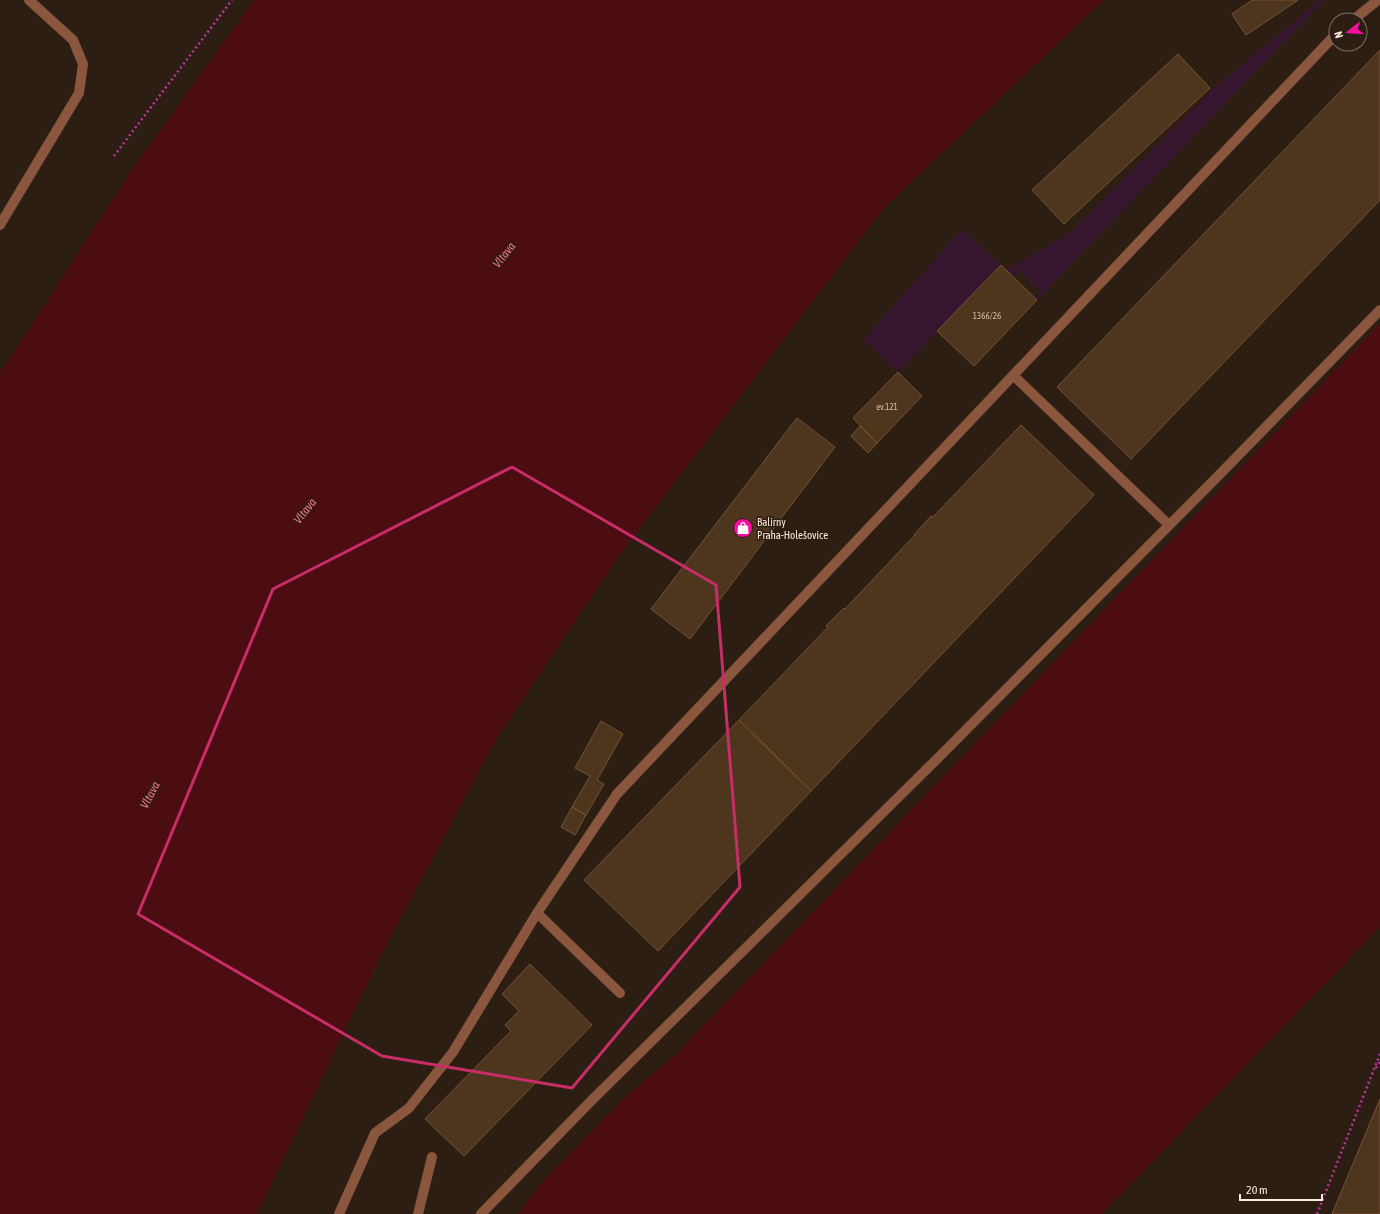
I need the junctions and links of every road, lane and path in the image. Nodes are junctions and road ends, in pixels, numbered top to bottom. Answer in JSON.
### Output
{"nodes":[{"id":1,"x":29,"y":0,"type":"edge"},
{"id":2,"x":232,"y":0,"type":"edge"},
{"id":3,"x":1378,"y":0,"type":"edge"},
{"id":4,"x":1364,"y":12,"type":"edge"},
{"id":5,"x":1328,"y":42,"type":"edge"},
{"id":6,"x":114,"y":156,"type":"dead end"},
{"id":7,"x":0,"y":225,"type":"edge"},
{"id":8,"x":1380,"y":310,"type":"edge"},
{"id":9,"x":1013,"y":375,"type":"junction"},
{"id":10,"x":1169,"y":525,"type":"junction"},
{"id":11,"x":537,"y":912,"type":"junction"},
{"id":12,"x":620,"y":993,"type":"dead end"},
{"id":13,"x":1380,"y":1054,"type":"edge"},
{"id":14,"x":1380,"y":1061,"type":"edge"},
{"id":15,"x":1372,"y":1074,"type":"junction"},
{"id":16,"x":432,"y":1157,"type":"dead end"},
{"id":17,"x":339,"y":1214,"type":"edge"},
{"id":18,"x":418,"y":1214,"type":"edge"},
{"id":19,"x":481,"y":1214,"type":"edge"},
{"id":20,"x":1317,"y":1214,"type":"edge"}],
"edges":[{"from":1,"to":7,"type":"lane"},
{"from":2,"to":6,"type":"path"},
{"from":3,"to":4,"type":"lane"},
{"from":5,"to":9,"type":"lane"},
{"from":8,"to":10,"type":"lane"},
{"from":9,"to":10,"type":"lane"},
{"from":9,"to":11,"type":"lane"},
{"from":10,"to":19,"type":"lane"},
{"from":11,"to":12,"type":"lane"},
{"from":11,"to":17,"type":"lane"},
{"from":13,"to":15,"type":"path"},
{"from":14,"to":15,"type":"path"},
{"from":15,"to":20,"type":"path"},
{"from":16,"to":18,"type":"lane"}]}
